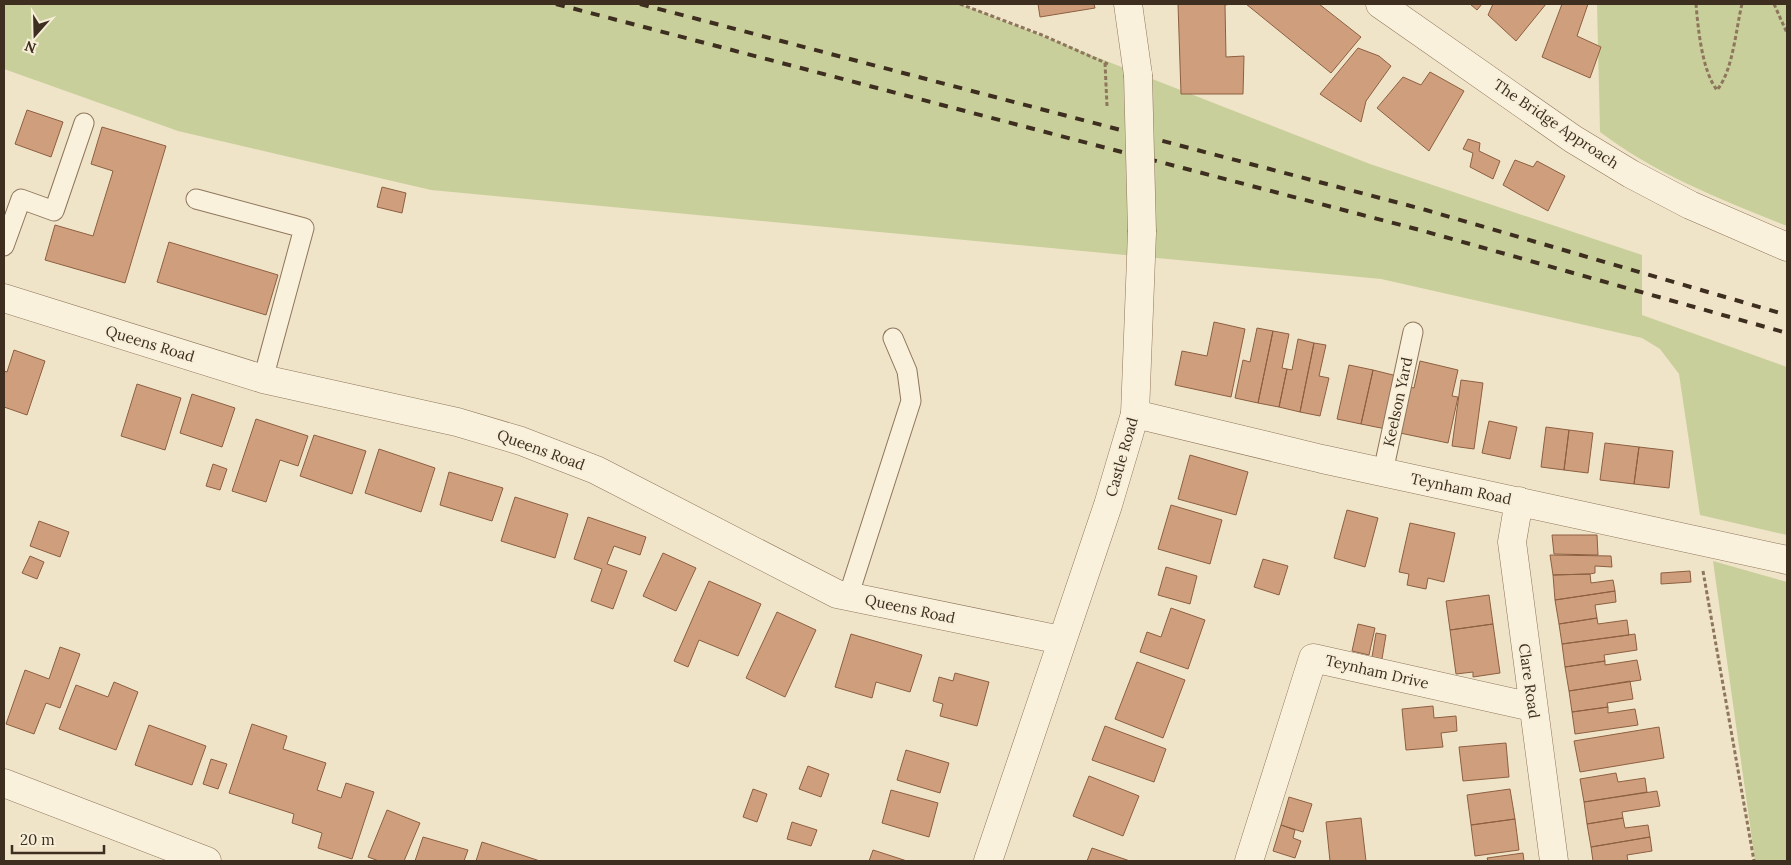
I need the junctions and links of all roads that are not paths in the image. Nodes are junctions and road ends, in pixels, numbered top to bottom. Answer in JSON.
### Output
{"nodes":[{"id":1,"x":1128,"y":4,"type":"edge"},
{"id":2,"x":1380,"y":4,"type":"edge"},
{"id":3,"x":84,"y":123,"type":"dead end"},
{"id":4,"x":196,"y":199,"type":"dead end"},
{"id":5,"x":1778,"y":244,"type":"edge"},
{"id":6,"x":4,"y":246,"type":"edge"},
{"id":7,"x":4,"y":298,"type":"edge"},
{"id":8,"x":1413,"y":332,"type":"dead end"},
{"id":9,"x":893,"y":338,"type":"dead end"},
{"id":10,"x":263,"y":379,"type":"junction"},
{"id":11,"x":1135,"y":414,"type":"junction"},
{"id":12,"x":1383,"y":472,"type":"junction"},
{"id":13,"x":1519,"y":501,"type":"junction"},
{"id":14,"x":1787,"y":560,"type":"edge"},
{"id":15,"x":848,"y":596,"type":"junction"},
{"id":16,"x":1061,"y":640,"type":"junction"},
{"id":17,"x":1532,"y":707,"type":"junction"},
{"id":18,"x":4,"y":783,"type":"edge"},
{"id":19,"x":207,"y":861,"type":"edge"},
{"id":20,"x":988,"y":861,"type":"edge"},
{"id":21,"x":1249,"y":861,"type":"edge"},
{"id":22,"x":1554,"y":861,"type":"edge"}],
"edges":[{"from":1,"to":11,"type":"street","name":"Castle Road","bridge":true},
{"from":2,"to":5,"type":"street","name":"The Bridge Approach"},
{"from":3,"to":6,"type":"lane"},
{"from":4,"to":10,"type":"lane"},
{"from":7,"to":10,"type":"street","name":"Queens Road"},
{"from":8,"to":12,"type":"lane","name":"Keelson Yard"},
{"from":9,"to":15,"type":"lane"},
{"from":10,"to":15,"type":"street","name":"Queens Road"},
{"from":11,"to":12,"type":"street","name":"Teynham Road"},
{"from":11,"to":16,"type":"street","name":"Castle Road"},
{"from":12,"to":13,"type":"street","name":"Teynham Road"},
{"from":13,"to":14,"type":"street","name":"Teynham Road"},
{"from":13,"to":17,"type":"street","name":"Clare Road"},
{"from":15,"to":16,"type":"street","name":"Queens Road"},
{"from":16,"to":20,"type":"street","name":"Castle Road"},
{"from":17,"to":21,"type":"street","name":"Teynham Drive"},
{"from":17,"to":22,"type":"street","name":"Clare Road"},
{"from":18,"to":19,"type":"street"}]}
